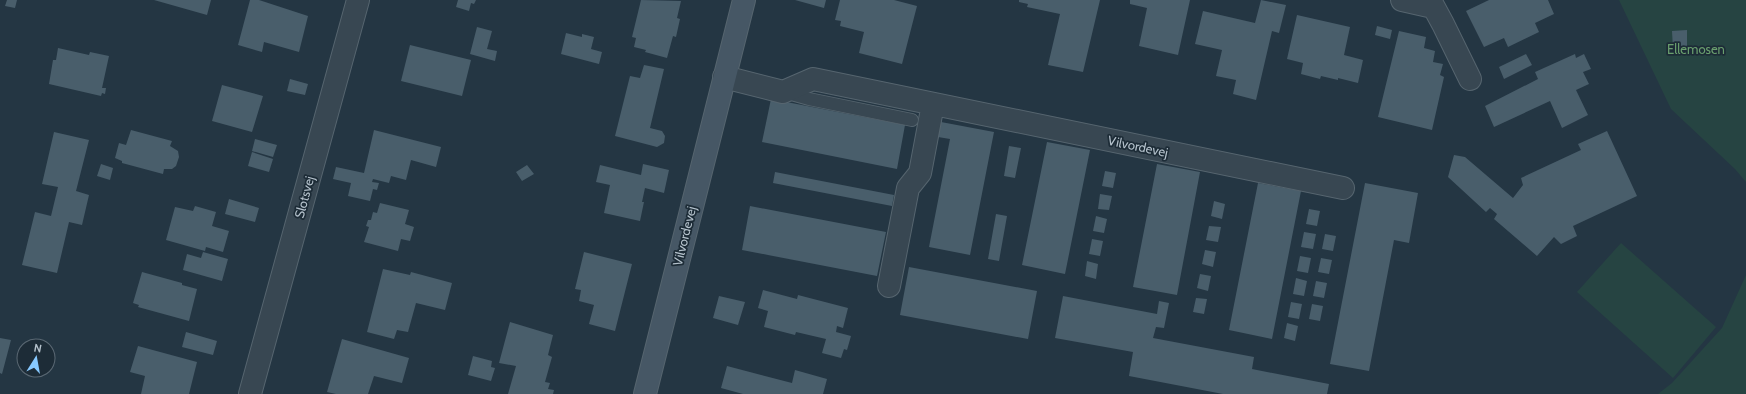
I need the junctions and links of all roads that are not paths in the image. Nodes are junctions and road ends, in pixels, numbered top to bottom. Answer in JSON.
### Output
{"nodes":[{"id":1,"x":358,"y":0,"type":"edge"},
{"id":2,"x":744,"y":0,"type":"edge"},
{"id":3,"x":1402,"y":0,"type":"edge"},
{"id":4,"x":1431,"y":4,"type":"edge"},
{"id":5,"x":724,"y":77,"type":"junction"},
{"id":6,"x":1470,"y":79,"type":"dead end"},
{"id":7,"x":783,"y":92,"type":"junction"},
{"id":8,"x":933,"y":104,"type":"junction"},
{"id":9,"x":912,"y":120,"type":"dead end"},
{"id":10,"x":1343,"y":188,"type":"dead end"},
{"id":11,"x":890,"y":286,"type":"dead end"},
{"id":12,"x":250,"y":394,"type":"edge"},
{"id":13,"x":645,"y":394,"type":"edge"}],
"edges":[{"from":1,"to":12,"type":"street","name":"Slotsvej"},
{"from":2,"to":5,"type":"street","name":"Vilvordevej"},
{"from":3,"to":4,"type":"street"},
{"from":4,"to":6,"type":"street"},
{"from":5,"to":7,"type":"street"},
{"from":5,"to":13,"type":"street","name":"Vilvordevej"},
{"from":7,"to":8,"type":"street","name":"Vilvordevej"},
{"from":7,"to":9,"type":"lane"},
{"from":8,"to":10,"type":"street","name":"Vilvordevej"},
{"from":8,"to":11,"type":"street"}]}
